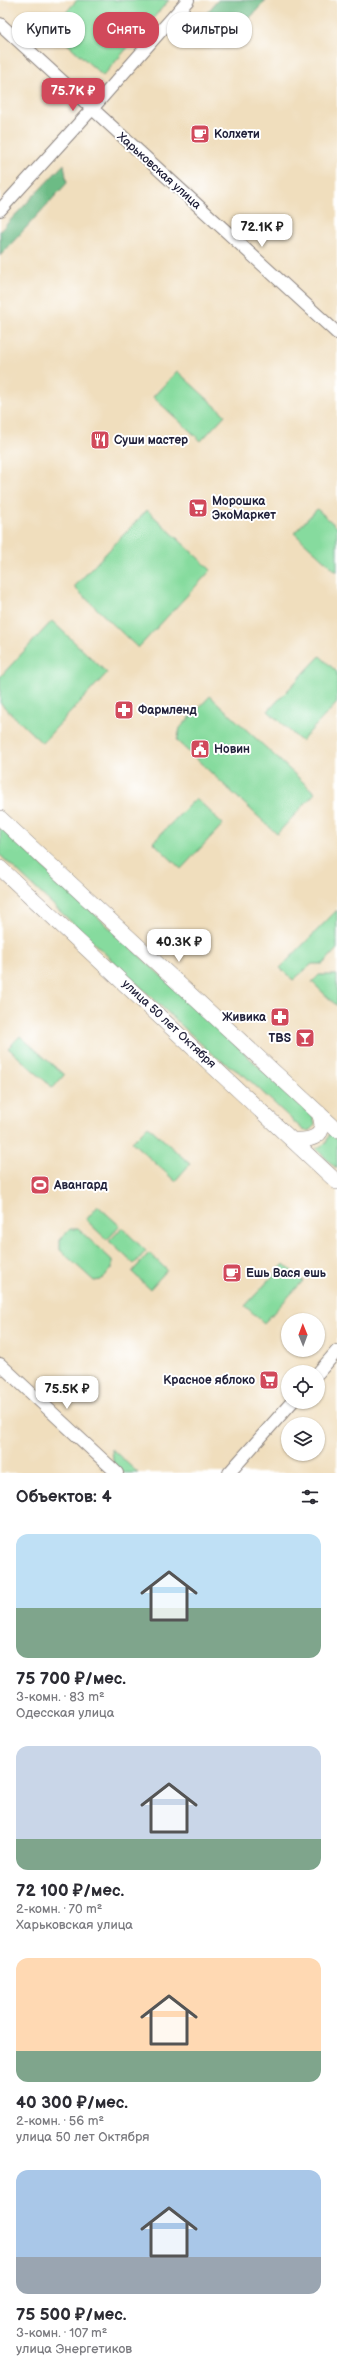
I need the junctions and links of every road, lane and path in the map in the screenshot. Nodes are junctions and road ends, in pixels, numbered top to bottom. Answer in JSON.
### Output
{"nodes":[{"id":1,"x":188,"y":0,"type":"edge"},
{"id":2,"x":0,"y":24,"type":"edge"},
{"id":3,"x":92,"y":110,"type":"junction"},
{"id":4,"x":0,"y":210,"type":"edge"},
{"id":5,"x":337,"y":333,"type":"edge"},
{"id":6,"x":0,"y":818,"type":"edge"},
{"id":7,"x":0,"y":868,"type":"edge"},
{"id":8,"x":319,"y":1113,"type":"junction"},
{"id":9,"x":337,"y":1130,"type":"edge"},
{"id":10,"x":292,"y":1140,"type":"junction"},
{"id":11,"x":337,"y":1182,"type":"edge"},
{"id":12,"x":337,"y":1351,"type":"edge"},
{"id":13,"x":0,"y":1364,"type":"edge"},
{"id":14,"x":325,"y":1365,"type":"edge"},
{"id":15,"x":286,"y":1409,"type":"edge"},
{"id":16,"x":117,"y":1473,"type":"edge"},
{"id":17,"x":229,"y":1473,"type":"edge"}],
"edges":[{"from":1,"to":3,"type":"street"},
{"from":2,"to":3,"type":"street","name":"Харьковская улица"},
{"from":3,"to":4,"type":"street"},
{"from":3,"to":5,"type":"street","name":"Харьковская улица"},
{"from":6,"to":8,"type":"main road"},
{"from":7,"to":10,"type":"main road","name":"улица 50 лет Октября"},
{"from":8,"to":9,"type":"main road"},
{"from":8,"to":10,"type":"main road"},
{"from":10,"to":11,"type":"main road","name":"улица 50 лет Октября"},
{"from":12,"to":14,"type":"street"},
{"from":13,"to":16,"type":"street"},
{"from":15,"to":17,"type":"street"}]}
